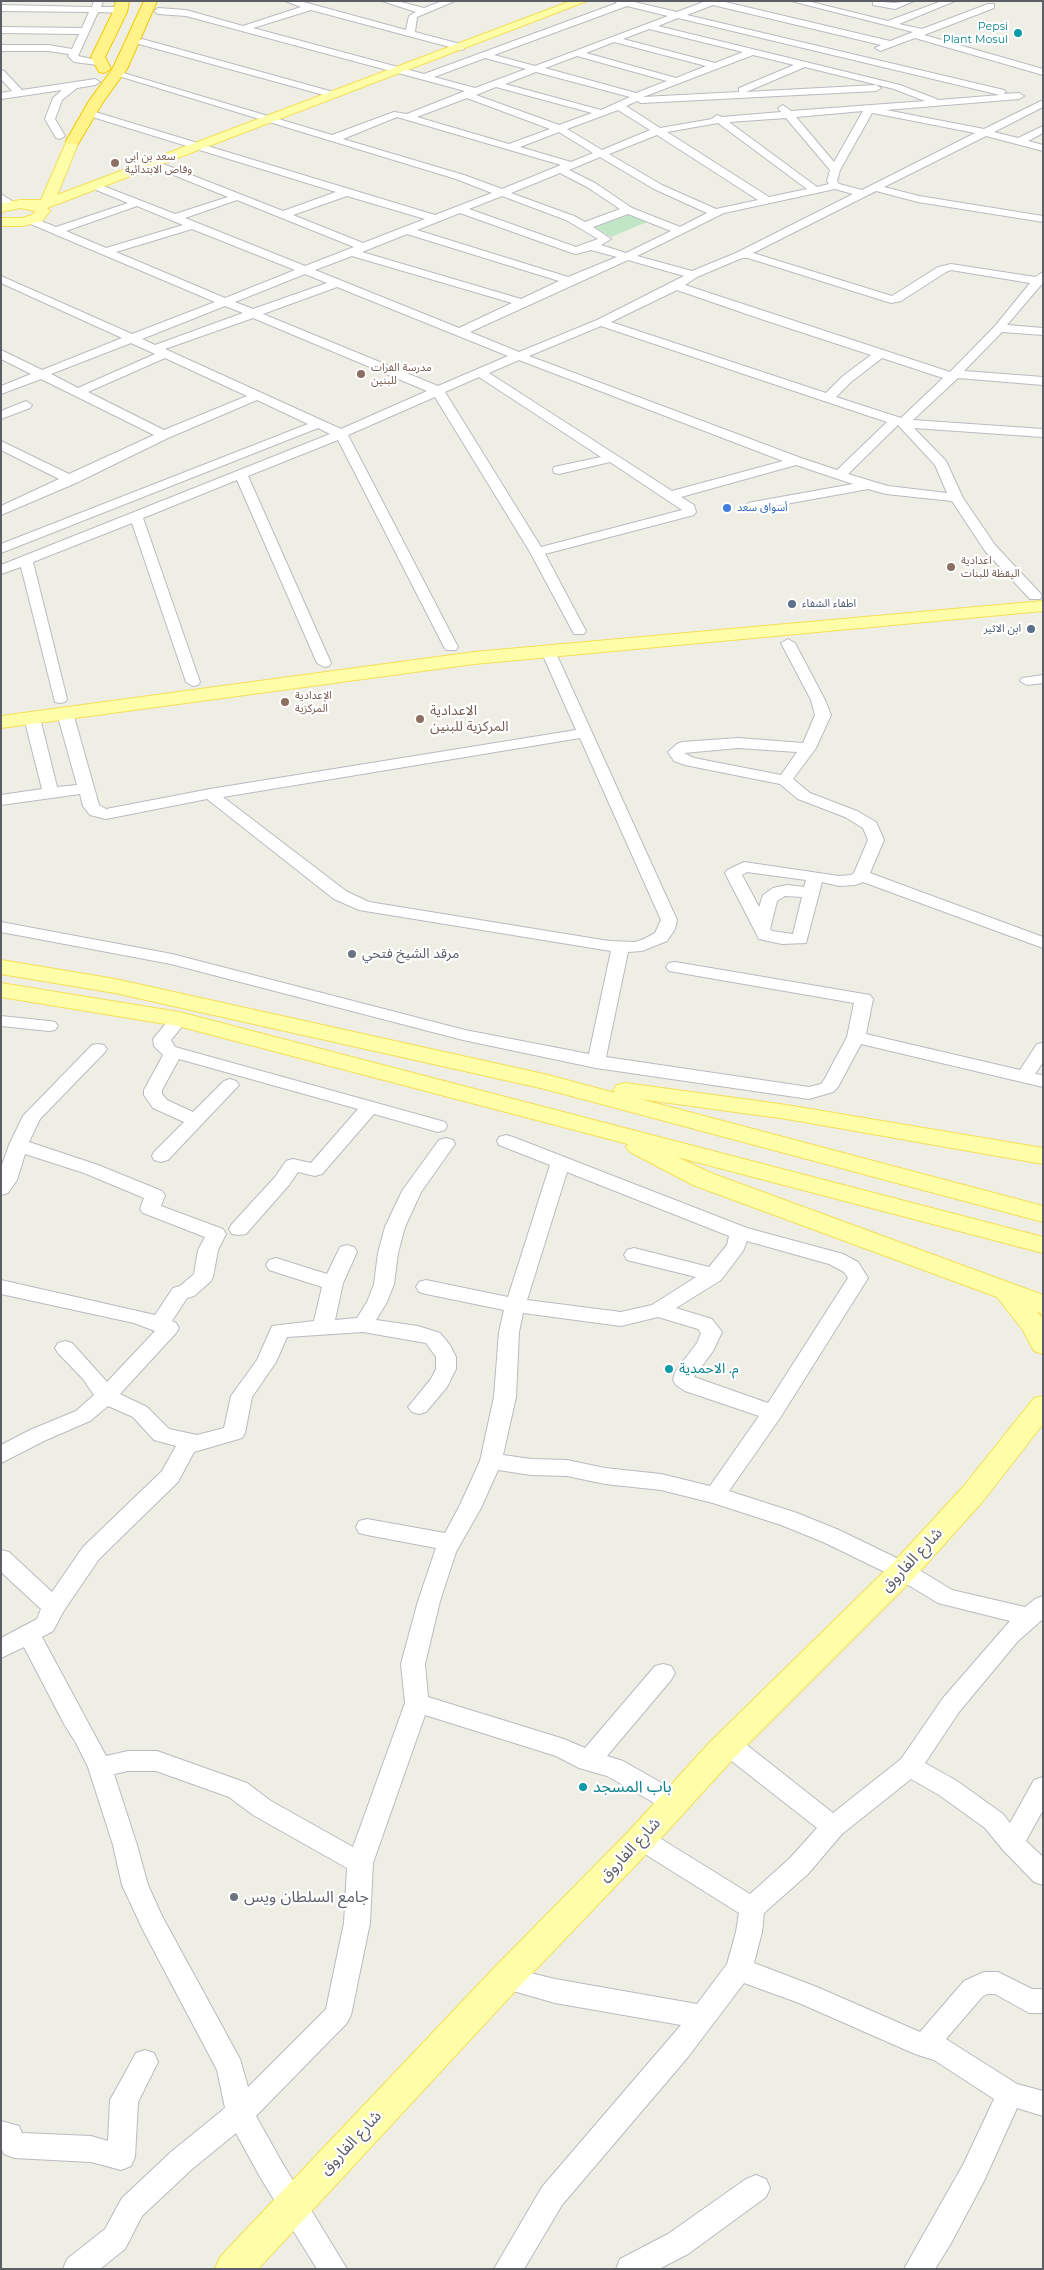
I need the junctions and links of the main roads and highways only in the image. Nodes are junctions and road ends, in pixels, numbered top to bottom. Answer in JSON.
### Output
{"nodes":[{"id":1,"x":582,"y":1,"type":"edge"},
{"id":2,"x":142,"y":5,"type":"edge"},
{"id":3,"x":111,"y":69,"type":"junction"},
{"id":4,"x":81,"y":107,"type":"junction"},
{"id":5,"x":73,"y":141,"type":"joint"},
{"id":6,"x":4,"y":204,"type":"edge"},
{"id":7,"x":43,"y":204,"type":"junction"},
{"id":8,"x":1,"y":222,"type":"edge"},
{"id":9,"x":1040,"y":599,"type":"edge"},
{"id":10,"x":730,"y":626,"type":"junction"},
{"id":11,"x":63,"y":706,"type":"junction"},
{"id":12,"x":1,"y":707,"type":"edge"},
{"id":13,"x":1,"y":722,"type":"edge"},
{"id":14,"x":1,"y":967,"type":"edge"},
{"id":15,"x":1,"y":990,"type":"edge"},
{"id":16,"x":548,"y":1082,"type":"junction"},
{"id":17,"x":611,"y":1131,"type":"junction"},
{"id":18,"x":1043,"y":1156,"type":"edge"},
{"id":19,"x":1043,"y":1214,"type":"edge"},
{"id":20,"x":1037,"y":1243,"type":"edge"},
{"id":21,"x":1006,"y":1292,"type":"junction"},
{"id":22,"x":1043,"y":1305,"type":"edge"},
{"id":23,"x":1043,"y":1345,"type":"edge"},
{"id":24,"x":1043,"y":1405,"type":"edge"},
{"id":25,"x":233,"y":2269,"type":"edge"}],
"edges":[{"from":1,"to":7,"type":"main road"},
{"from":2,"to":3,"type":"highway"},
{"from":2,"to":3,"type":"highway"},
{"from":2,"to":3,"type":"highway"},
{"from":3,"to":4,"type":"highway"},
{"from":3,"to":4,"type":"highway"},
{"from":4,"to":5,"type":"highway"},
{"from":5,"to":7,"type":"main road"},
{"from":6,"to":7,"type":"main road"},
{"from":7,"to":8,"type":"main road"},
{"from":9,"to":10,"type":"main road"},
{"from":10,"to":11,"type":"main road"},
{"from":10,"to":11,"type":"main road"},
{"from":11,"to":12,"type":"main road"},
{"from":11,"to":13,"type":"main road"},
{"from":14,"to":16,"type":"main road"},
{"from":15,"to":17,"type":"main road"},
{"from":16,"to":18,"type":"main road"},
{"from":16,"to":19,"type":"main road"},
{"from":17,"to":20,"type":"main road"},
{"from":17,"to":21,"type":"main road"},
{"from":21,"to":22,"type":"main road"},
{"from":21,"to":23,"type":"main road"},
{"from":24,"to":25,"type":"main road","name":"شارع الفاروق"}]}
